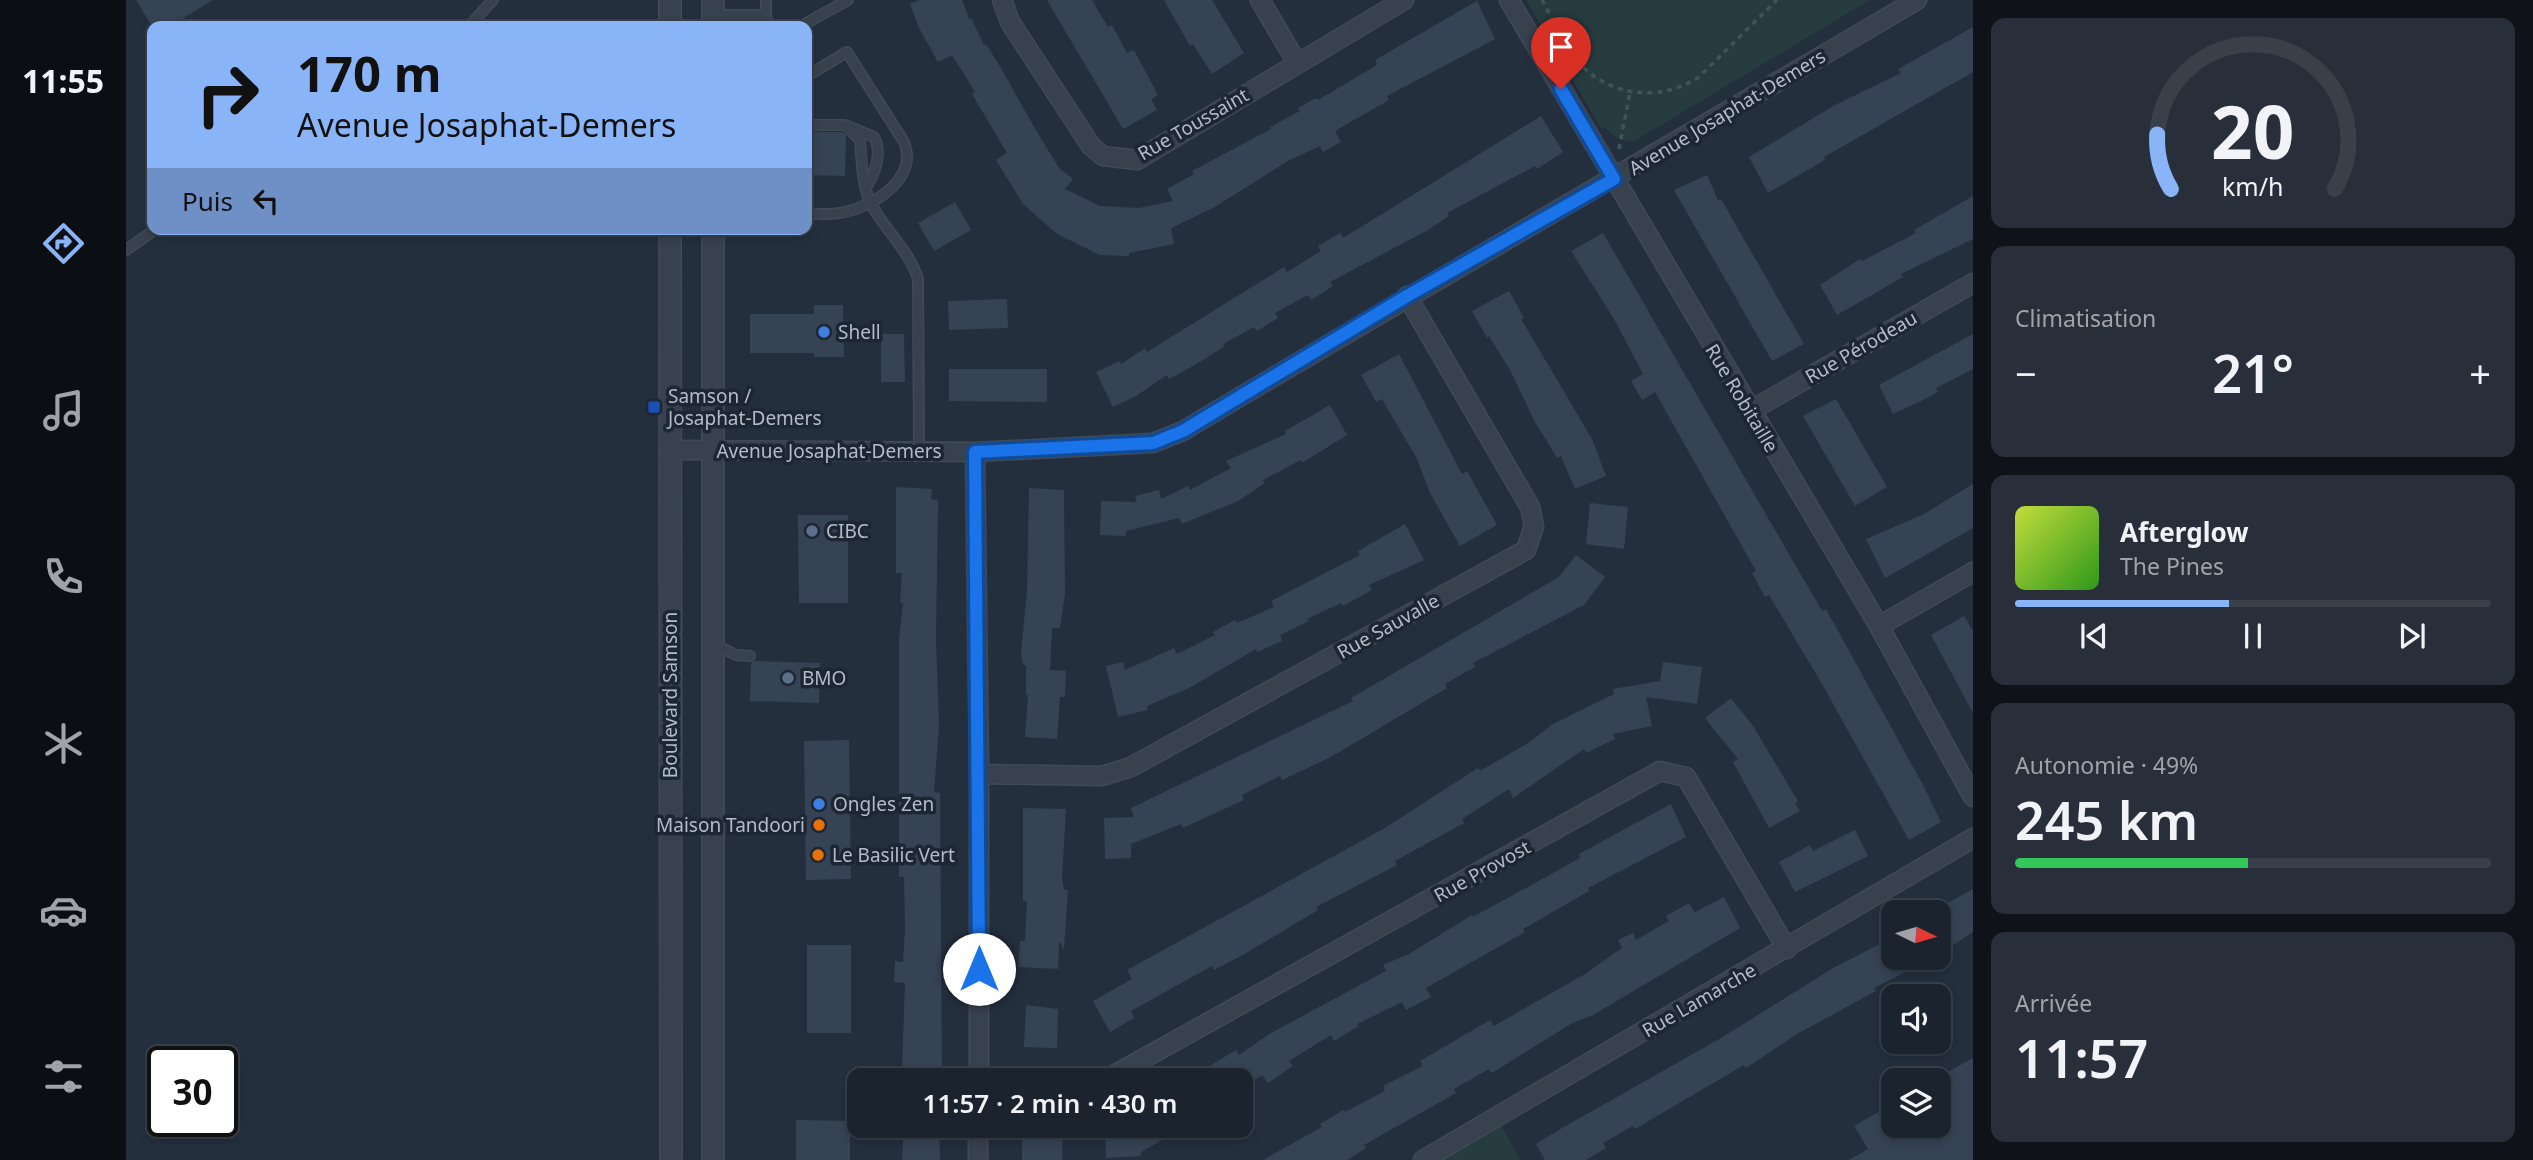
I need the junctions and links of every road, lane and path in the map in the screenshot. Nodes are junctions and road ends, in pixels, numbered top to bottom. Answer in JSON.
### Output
{"nodes":[{"id":1,"x":493,"y":0,"type":"edge"},
{"id":2,"x":670,"y":0,"type":"edge"},
{"id":3,"x":766,"y":0,"type":"edge"},
{"id":4,"x":848,"y":0,"type":"edge"},
{"id":5,"x":1002,"y":0,"type":"edge"},
{"id":6,"x":1260,"y":0,"type":"edge"},
{"id":7,"x":1404,"y":0,"type":"edge"},
{"id":8,"x":1509,"y":0,"type":"edge"},
{"id":9,"x":1542,"y":0,"type":"edge"},
{"id":10,"x":1777,"y":0,"type":"edge"},
{"id":11,"x":1917,"y":0,"type":"edge"},
{"id":12,"x":713,"y":14,"type":"edge"},
{"id":13,"x":766,"y":15,"type":"junction"},
{"id":14,"x":474,"y":21,"type":"edge"},
{"id":15,"x":670,"y":21,"type":"edge"},
{"id":16,"x":767,"y":21,"type":"edge"},
{"id":17,"x":810,"y":21,"type":"edge"},
{"id":18,"x":1297,"y":64,"type":"junction"},
{"id":19,"x":812,"y":73,"type":"edge"},
{"id":20,"x":1630,"y":92,"type":"junction"},
{"id":21,"x":812,"y":125,"type":"edge"},
{"id":22,"x":845,"y":125,"type":"junction"},
{"id":23,"x":1614,"y":179,"type":"junction"},
{"id":24,"x":866,"y":188,"type":"junction"},
{"id":25,"x":871,"y":201,"type":"junction"},
{"id":26,"x":812,"y":214,"type":"edge"},
{"id":27,"x":147,"y":235,"type":"edge"},
{"id":28,"x":670,"y":235,"type":"edge"},
{"id":29,"x":713,"y":235,"type":"edge"},
{"id":30,"x":126,"y":250,"type":"edge"},
{"id":31,"x":1973,"y":283,"type":"edge"},
{"id":32,"x":1407,"y":296,"type":"junction"},
{"id":33,"x":1750,"y":411,"type":"junction"},
{"id":34,"x":671,"y":450,"type":"junction"},
{"id":35,"x":713,"y":450,"type":"junction"},
{"id":36,"x":919,"y":451,"type":"junction"},
{"id":37,"x":975,"y":452,"type":"junction"},
{"id":38,"x":1973,"y":572,"type":"edge"},
{"id":39,"x":1879,"y":626,"type":"junction"},
{"id":40,"x":712,"y":643,"type":"junction"},
{"id":41,"x":750,"y":656,"type":"dead end"},
{"id":42,"x":979,"y":774,"type":"junction"},
{"id":43,"x":1973,"y":797,"type":"edge"},
{"id":44,"x":1973,"y":838,"type":"edge"},
{"id":45,"x":1787,"y":949,"type":"junction"},
{"id":46,"x":979,"y":1068,"type":"edge"},
{"id":47,"x":1127,"y":1068,"type":"edge"},
{"id":48,"x":978,"y":1138,"type":"edge"},
{"id":49,"x":671,"y":1160,"type":"edge"},
{"id":50,"x":713,"y":1160,"type":"edge"},
{"id":51,"x":978,"y":1160,"type":"edge"},
{"id":52,"x":1423,"y":1160,"type":"edge"}],
"edges":[{"from":1,"to":14,"type":"lane"},
{"from":2,"to":15,"type":"street"},
{"from":3,"to":13,"type":"lane"},
{"from":4,"to":17,"type":"lane"},
{"from":5,"to":18,"type":"street","name":"Rue Toussaint"},
{"from":6,"to":18,"type":"street"},
{"from":7,"to":18,"type":"street","name":"Rue Toussaint"},
{"from":8,"to":23,"type":"street","name":"Rue Robitaille"},
{"from":9,"to":20,"type":"path"},
{"from":10,"to":20,"type":"path"},
{"from":11,"to":23,"type":"street","name":"Avenue Josaphat-Demers"},
{"from":12,"to":13,"type":"lane"},
{"from":13,"to":16,"type":"lane"},
{"from":19,"to":25,"type":"lane"},
{"from":20,"to":23,"type":"path"},
{"from":21,"to":22,"type":"lane"},
{"from":22,"to":24,"type":"lane"},
{"from":22,"to":24,"type":"lane"},
{"from":23,"to":32,"type":"street","name":"Avenue Josaphat-Demers"},
{"from":23,"to":33,"type":"street","name":"Rue Robitaille"},
{"from":24,"to":25,"type":"lane"},
{"from":25,"to":26,"type":"lane"},
{"from":25,"to":36,"type":"lane"},
{"from":27,"to":30,"type":"lane"},
{"from":28,"to":34,"type":"street","name":"Boulevard Samson"},
{"from":29,"to":35,"type":"street"},
{"from":31,"to":33,"type":"street","name":"Rue Pérodeau"},
{"from":32,"to":37,"type":"street","name":"Avenue Josaphat-Demers"},
{"from":32,"to":42,"type":"street","name":"Rue Sauvalle"},
{"from":33,"to":39,"type":"street","name":"Rue Robitaille"},
{"from":34,"to":35,"type":"street","name":"Avenue Josaphat-Demers"},
{"from":34,"to":49,"type":"street","name":"Boulevard Samson"},
{"from":35,"to":36,"type":"street","name":"Avenue Josaphat-Demers"},
{"from":35,"to":40,"type":"street"},
{"from":36,"to":37,"type":"street","name":"Avenue Josaphat-Demers"},
{"from":37,"to":42,"type":"street"},
{"from":38,"to":39,"type":"street"},
{"from":39,"to":43,"type":"street","name":"Rue Robitaille"},
{"from":40,"to":41,"type":"lane"},
{"from":40,"to":50,"type":"street"},
{"from":42,"to":46,"type":"street"},
{"from":44,"to":45,"type":"street","name":"Rue Lamarche"},
{"from":45,"to":47,"type":"street","name":"Rue Provost"},
{"from":45,"to":52,"type":"street","name":"Rue Lamarche"},
{"from":48,"to":51,"type":"street"}]}
